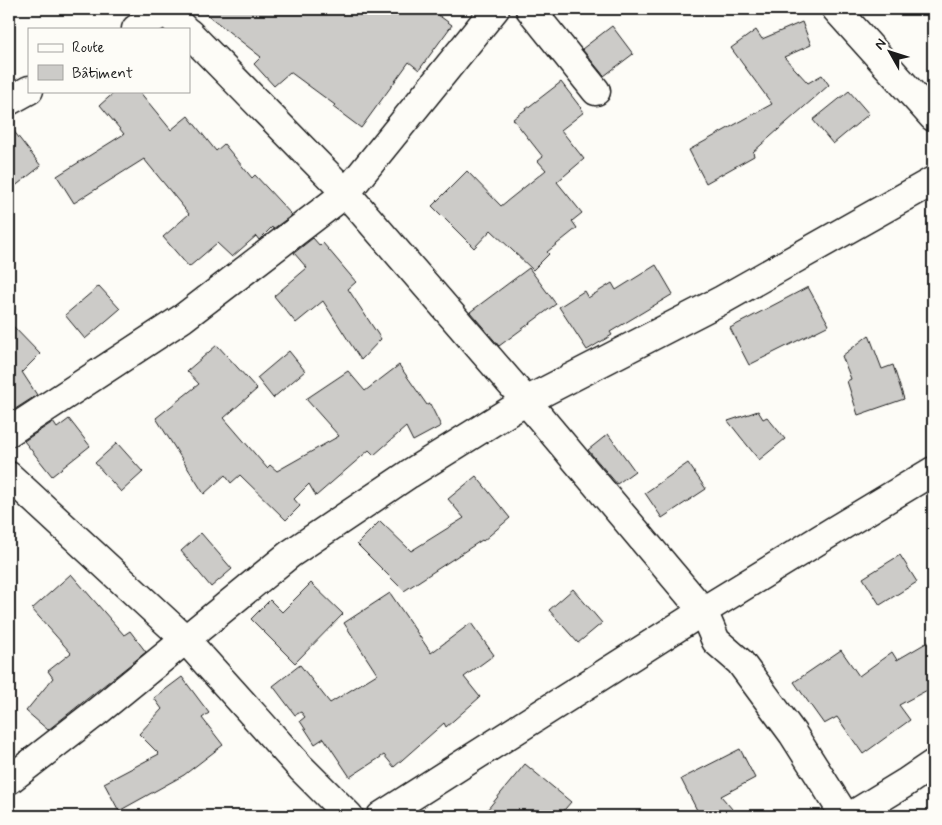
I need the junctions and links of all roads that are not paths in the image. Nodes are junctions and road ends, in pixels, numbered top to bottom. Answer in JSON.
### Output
{"nodes":[{"id":1,"x":495,"y":9,"type":"edge"},
{"id":2,"x":530,"y":9,"type":"edge"},
{"id":3,"x":836,"y":9,"type":"edge"},
{"id":4,"x":171,"y":14,"type":"edge"},
{"id":5,"x":138,"y":28,"type":"edge"},
{"id":6,"x":190,"y":35,"type":"edge"},
{"id":7,"x":28,"y":91,"type":"edge"},
{"id":8,"x":596,"y":91,"type":"dead end"},
{"id":9,"x":9,"y":101,"type":"edge"},
{"id":10,"x":933,"y":117,"type":"edge"},
{"id":11,"x":933,"y":182,"type":"edge"},
{"id":12,"x":346,"y":193,"type":"junction"},
{"id":13,"x":526,"y":401,"type":"junction"},
{"id":14,"x":9,"y":432,"type":"edge"},
{"id":15,"x":933,"y":471,"type":"edge"},
{"id":16,"x":9,"y":476,"type":"edge"},
{"id":17,"x":704,"y":611,"type":"junction"},
{"id":18,"x":185,"y":639,"type":"junction"},
{"id":19,"x":933,"y":764,"type":"edge"},
{"id":20,"x":9,"y":780,"type":"edge"},
{"id":21,"x":349,"y":816,"type":"edge"},
{"id":22,"x":382,"y":816,"type":"edge"},
{"id":23,"x":844,"y":816,"type":"edge"},
{"id":24,"x":851,"y":816,"type":"edge"}],
"edges":[{"from":1,"to":12,"type":"street"},
{"from":2,"to":8,"type":"street"},
{"from":3,"to":10,"type":"street"},
{"from":4,"to":5,"type":"street"},
{"from":6,"to":12,"type":"street"},
{"from":7,"to":9,"type":"street"},
{"from":11,"to":13,"type":"street"},
{"from":12,"to":13,"type":"street"},
{"from":12,"to":14,"type":"street"},
{"from":13,"to":17,"type":"street"},
{"from":13,"to":18,"type":"street"},
{"from":15,"to":17,"type":"street"},
{"from":16,"to":18,"type":"street"},
{"from":17,"to":22,"type":"street"},
{"from":17,"to":23,"type":"street"},
{"from":18,"to":20,"type":"street"},
{"from":18,"to":21,"type":"street"},
{"from":19,"to":24,"type":"street"}]}
